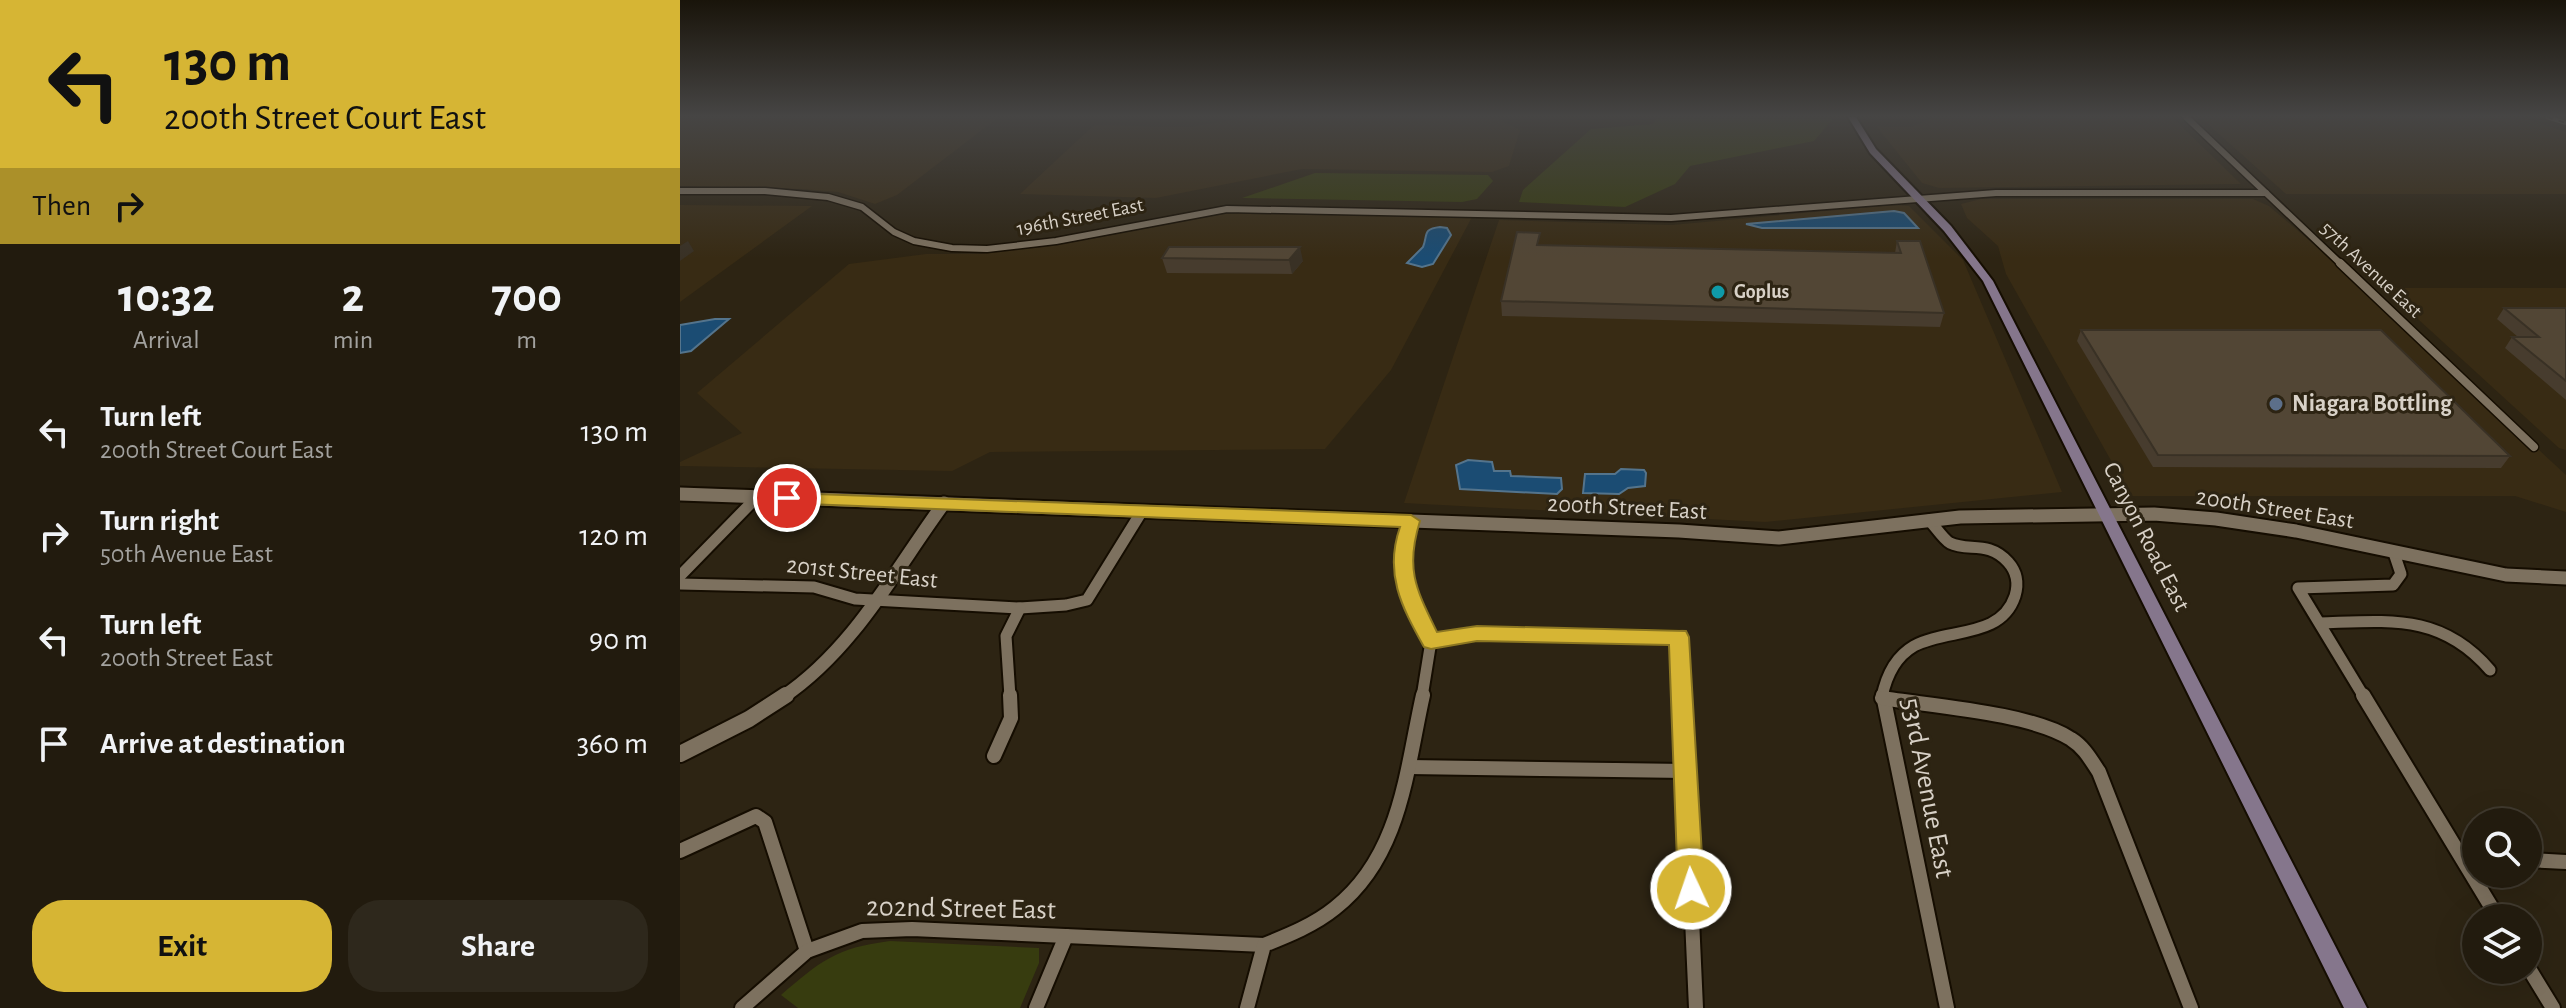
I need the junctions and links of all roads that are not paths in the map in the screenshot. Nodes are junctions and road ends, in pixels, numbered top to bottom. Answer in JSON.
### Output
{"nodes":[{"id":1,"x":1883,"y":164,"type":"edge"},
{"id":2,"x":2236,"y":164,"type":"edge"},
{"id":3,"x":680,"y":191,"type":"edge"},
{"id":4,"x":2266,"y":193,"type":"junction"},
{"id":5,"x":1918,"y":197,"type":"junction"},
{"id":6,"x":2534,"y":447,"type":"dead end"},
{"id":7,"x":680,"y":494,"type":"edge"},
{"id":8,"x":756,"y":498,"type":"junction"},
{"id":9,"x":944,"y":503,"type":"junction"},
{"id":10,"x":1142,"y":511,"type":"junction"},
{"id":11,"x":2105,"y":514,"type":"junction"},
{"id":12,"x":1929,"y":520,"type":"junction"},
{"id":13,"x":1411,"y":521,"type":"junction"},
{"id":14,"x":2394,"y":553,"type":"junction"},
{"id":15,"x":680,"y":576,"type":"edge"},
{"id":16,"x":2566,"y":578,"type":"edge"},
{"id":17,"x":680,"y":584,"type":"edge"},
{"id":18,"x":877,"y":600,"type":"junction"},
{"id":19,"x":1020,"y":608,"type":"junction"},
{"id":20,"x":2320,"y":623,"type":"junction"},
{"id":21,"x":1431,"y":641,"type":"junction"},
{"id":22,"x":2490,"y":670,"type":"dead end"},
{"id":23,"x":1882,"y":698,"type":"junction"},
{"id":24,"x":680,"y":754,"type":"edge"},
{"id":25,"x":994,"y":756,"type":"dead end"},
{"id":26,"x":1409,"y":767,"type":"junction"},
{"id":27,"x":1685,"y":771,"type":"junction"},
{"id":28,"x":2462,"y":847,"type":"edge"},
{"id":29,"x":680,"y":851,"type":"edge"},
{"id":30,"x":2542,"y":861,"type":"edge"},
{"id":31,"x":2566,"y":862,"type":"edge"},
{"id":32,"x":1066,"y":936,"type":"junction"},
{"id":33,"x":1264,"y":945,"type":"junction"},
{"id":34,"x":807,"y":951,"type":"junction"},
{"id":35,"x":2538,"y":984,"type":"edge"},
{"id":36,"x":742,"y":1008,"type":"edge"},
{"id":37,"x":1036,"y":1008,"type":"edge"},
{"id":38,"x":1247,"y":1008,"type":"edge"},
{"id":39,"x":1696,"y":1008,"type":"edge"},
{"id":40,"x":1947,"y":1008,"type":"edge"},
{"id":41,"x":2191,"y":1008,"type":"edge"},
{"id":42,"x":2356,"y":1008,"type":"edge"},
{"id":43,"x":2553,"y":1008,"type":"edge"}],
"edges":[{"from":1,"to":5,"type":"main road","name":"Canyon Road East"},
{"from":2,"to":4,"type":"street","name":"57th Avenue East"},
{"from":3,"to":5,"type":"street","name":"196th Street East"},
{"from":4,"to":5,"type":"street","name":"196th Street East"},
{"from":4,"to":6,"type":"street","name":"57th Avenue East"},
{"from":5,"to":11,"type":"main road","name":"Canyon Road East"},
{"from":7,"to":8,"type":"street","name":"200th Street East"},
{"from":8,"to":9,"type":"street","name":"200th Street East"},
{"from":8,"to":15,"type":"street"},
{"from":9,"to":10,"type":"street","name":"200th Street East"},
{"from":9,"to":18,"type":"street"},
{"from":10,"to":13,"type":"street","name":"200th Street East"},
{"from":10,"to":19,"type":"street","name":"201st Street East"},
{"from":11,"to":12,"type":"street","name":"200th Street East"},
{"from":11,"to":14,"type":"street","name":"200th Street East"},
{"from":11,"to":42,"type":"main road","name":"Canyon Road East"},
{"from":12,"to":13,"type":"street","name":"200th Street East"},
{"from":12,"to":23,"type":"street","name":"53rd Avenue East"},
{"from":13,"to":21,"type":"street"},
{"from":14,"to":16,"type":"street","name":"200th Street East"},
{"from":14,"to":20,"type":"street"},
{"from":17,"to":18,"type":"street","name":"201st Street East"},
{"from":18,"to":19,"type":"street","name":"201st Street East"},
{"from":18,"to":24,"type":"street"},
{"from":19,"to":25,"type":"street"},
{"from":20,"to":22,"type":"street"},
{"from":20,"to":28,"type":"street"},
{"from":21,"to":26,"type":"street"},
{"from":21,"to":27,"type":"street"},
{"from":23,"to":40,"type":"street","name":"53rd Avenue East"},
{"from":23,"to":41,"type":"street"},
{"from":26,"to":27,"type":"street"},
{"from":26,"to":33,"type":"street"},
{"from":27,"to":39,"type":"street"},
{"from":29,"to":34,"type":"street"},
{"from":30,"to":31,"type":"street"},
{"from":32,"to":33,"type":"street","name":"202nd Street East"},
{"from":32,"to":34,"type":"street","name":"202nd Street East"},
{"from":32,"to":37,"type":"street"},
{"from":33,"to":38,"type":"street"},
{"from":34,"to":36,"type":"street"},
{"from":35,"to":43,"type":"street"}]}
